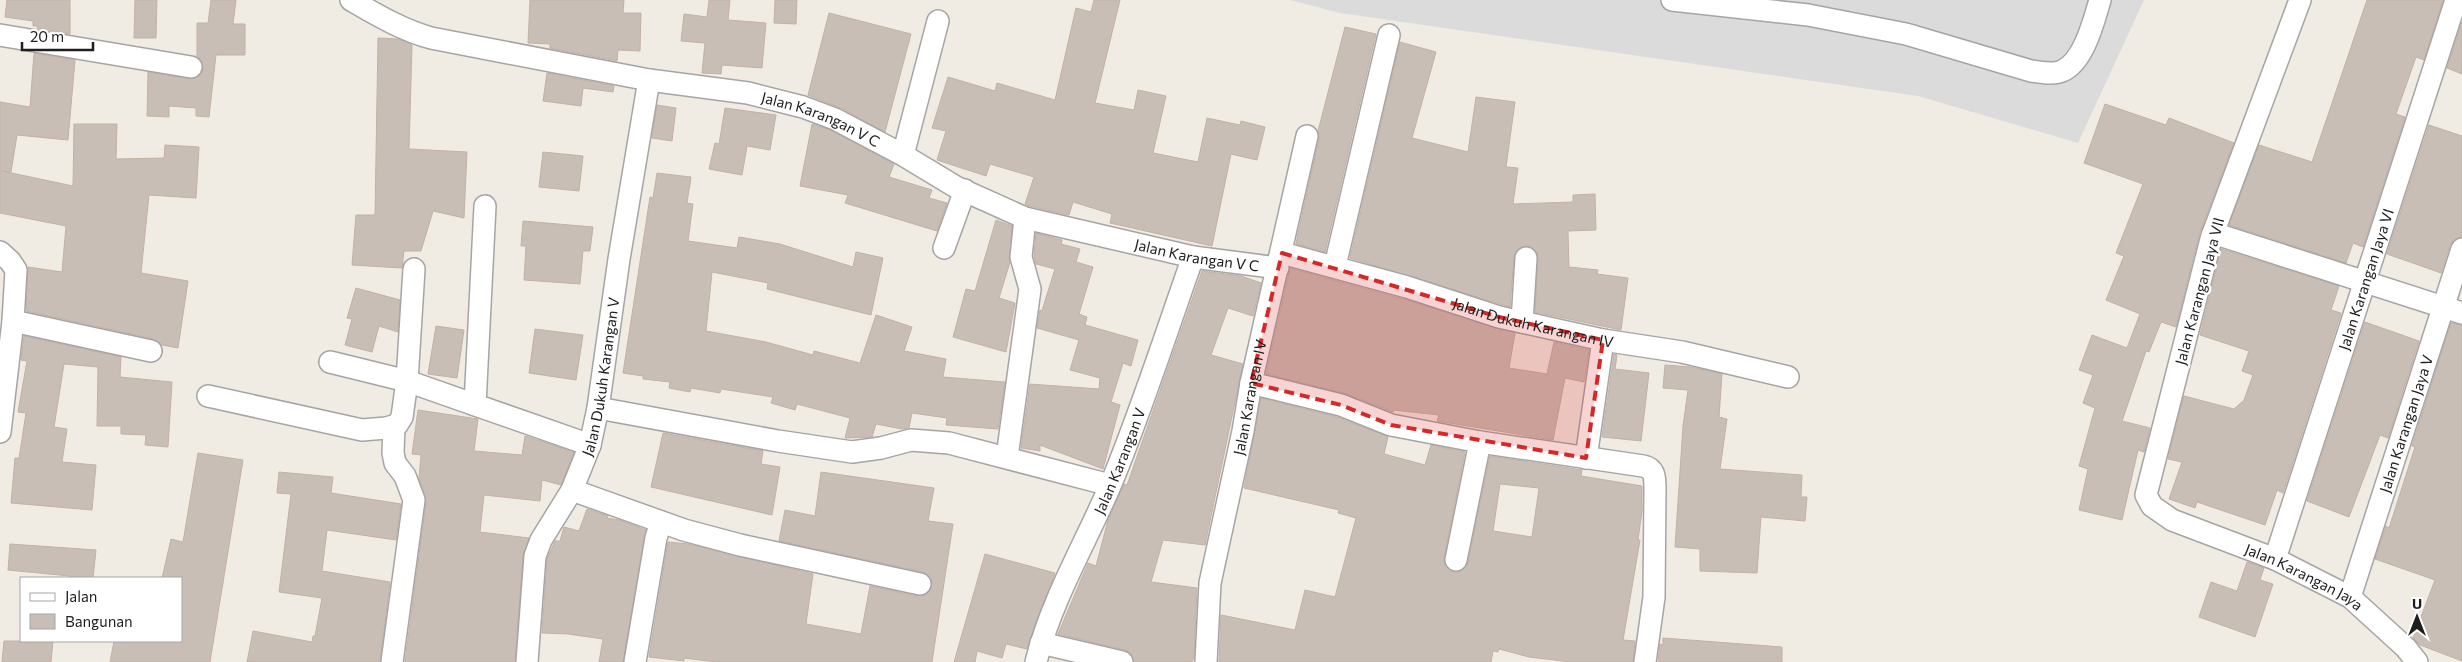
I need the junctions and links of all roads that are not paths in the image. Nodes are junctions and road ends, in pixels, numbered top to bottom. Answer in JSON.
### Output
{"nodes":[{"id":1,"x":351,"y":0,"type":"edge"},
{"id":2,"x":1672,"y":0,"type":"edge"},
{"id":3,"x":2100,"y":0,"type":"edge"},
{"id":4,"x":2300,"y":0,"type":"edge"},
{"id":5,"x":2456,"y":0,"type":"edge"},
{"id":6,"x":938,"y":21,"type":"dead end"},
{"id":7,"x":0,"y":35,"type":"edge"},
{"id":8,"x":1390,"y":35,"type":"dead end"},
{"id":9,"x":191,"y":66,"type":"dead end"},
{"id":10,"x":649,"y":80,"type":"junction"},
{"id":11,"x":1307,"y":136,"type":"dead end"},
{"id":12,"x":903,"y":155,"type":"junction"},
{"id":13,"x":965,"y":190,"type":"junction"},
{"id":14,"x":484,"y":206,"type":"dead end"},
{"id":15,"x":1025,"y":218,"type":"junction"},
{"id":16,"x":2213,"y":233,"type":"junction"},
{"id":17,"x":944,"y":248,"type":"dead end"},
{"id":18,"x":2462,"y":249,"type":"edge"},
{"id":19,"x":0,"y":252,"type":"edge"},
{"id":20,"x":1193,"y":257,"type":"junction"},
{"id":21,"x":1526,"y":258,"type":"dead end"},
{"id":22,"x":1280,"y":260,"type":"junction"},
{"id":23,"x":1334,"y":266,"type":"junction"},
{"id":24,"x":414,"y":269,"type":"dead end"},
{"id":25,"x":2365,"y":282,"type":"junction"},
{"id":26,"x":2452,"y":310,"type":"edge"},
{"id":27,"x":13,"y":321,"type":"junction"},
{"id":28,"x":1522,"y":322,"type":"junction"},
{"id":29,"x":1602,"y":340,"type":"junction"},
{"id":30,"x":151,"y":351,"type":"dead end"},
{"id":31,"x":330,"y":362,"type":"dead end"},
{"id":32,"x":1788,"y":377,"type":"dead end"},
{"id":33,"x":407,"y":381,"type":"junction"},
{"id":34,"x":1251,"y":383,"type":"junction"},
{"id":35,"x":208,"y":396,"type":"dead end"},
{"id":36,"x":475,"y":406,"type":"junction"},
{"id":37,"x":598,"y":408,"type":"junction"},
{"id":38,"x":394,"y":426,"type":"junction"},
{"id":39,"x":0,"y":432,"type":"edge"},
{"id":40,"x":1480,"y":442,"type":"junction"},
{"id":41,"x":590,"y":446,"type":"junction"},
{"id":42,"x":1007,"y":457,"type":"junction"},
{"id":43,"x":1586,"y":458,"type":"junction"},
{"id":44,"x":1110,"y":486,"type":"junction"},
{"id":45,"x":572,"y":490,"type":"junction"},
{"id":46,"x":2172,"y":520,"type":"joint"},
{"id":47,"x":661,"y":522,"type":"junction"},
{"id":48,"x":2276,"y":559,"type":"junction"},
{"id":49,"x":1456,"y":560,"type":"dead end"},
{"id":50,"x":920,"y":584,"type":"dead end"},
{"id":51,"x":2350,"y":597,"type":"junction"},
{"id":52,"x":1039,"y":652,"type":"edge"},
{"id":53,"x":2407,"y":657,"type":"edge"},
{"id":54,"x":392,"y":662,"type":"edge"},
{"id":55,"x":527,"y":662,"type":"edge"},
{"id":56,"x":635,"y":662,"type":"edge"},
{"id":57,"x":1122,"y":662,"type":"edge"},
{"id":58,"x":1206,"y":662,"type":"edge"},
{"id":59,"x":1645,"y":662,"type":"edge"}],
"edges":[{"from":1,"to":10,"type":"street","name":"Jalan Karangan V C"},
{"from":2,"to":3,"type":"street"},
{"from":4,"to":16,"type":"street","name":"Jalan Karangan Jaya VII"},
{"from":5,"to":25,"type":"street","name":"Jalan Karangan Jaya VI"},
{"from":6,"to":12,"type":"street"},
{"from":7,"to":9,"type":"street"},
{"from":8,"to":23,"type":"street"},
{"from":10,"to":12,"type":"street","name":"Jalan Karangan V C"},
{"from":10,"to":37,"type":"street","name":"Jalan Dukuh Karangan V"},
{"from":11,"to":22,"type":"street","name":"Jalan Karangan IV"},
{"from":12,"to":13,"type":"street","name":"Jalan Karangan V C"},
{"from":13,"to":15,"type":"street","name":"Jalan Karangan V C"},
{"from":13,"to":17,"type":"street"},
{"from":14,"to":36,"type":"street"},
{"from":15,"to":20,"type":"street","name":"Jalan Karangan V C"},
{"from":15,"to":42,"type":"street"},
{"from":16,"to":25,"type":"street"},
{"from":16,"to":46,"type":"street","name":"Jalan Karangan Jaya VII"},
{"from":18,"to":26,"type":"street","name":"Jalan Karangan Jaya V"},
{"from":19,"to":27,"type":"street"},
{"from":20,"to":22,"type":"street","name":"Jalan Karangan V C"},
{"from":20,"to":44,"type":"street","name":"Jalan Karangan V"},
{"from":21,"to":28,"type":"street"},
{"from":22,"to":23,"type":"street","name":"Jalan Dukuh Karangan IV"},
{"from":22,"to":34,"type":"street","name":"Jalan Karangan IV"},
{"from":23,"to":28,"type":"street","name":"Jalan Dukuh Karangan IV"},
{"from":24,"to":33,"type":"street"},
{"from":25,"to":26,"type":"street"},
{"from":25,"to":48,"type":"street","name":"Jalan Karangan Jaya VI"},
{"from":26,"to":51,"type":"street","name":"Jalan Karangan Jaya V"},
{"from":27,"to":30,"type":"street"},
{"from":27,"to":39,"type":"street"},
{"from":28,"to":29,"type":"street","name":"Jalan Dukuh Karangan IV"},
{"from":29,"to":32,"type":"street","name":"Jalan Dukuh Karangan IV"},
{"from":29,"to":43,"type":"street"},
{"from":31,"to":33,"type":"street"},
{"from":33,"to":36,"type":"street"},
{"from":33,"to":38,"type":"street"},
{"from":34,"to":40,"type":"street"},
{"from":34,"to":58,"type":"street","name":"Jalan Karangan IV"},
{"from":35,"to":38,"type":"street"},
{"from":36,"to":41,"type":"street"},
{"from":37,"to":41,"type":"street","name":"Jalan Dukuh Karangan V"},
{"from":37,"to":42,"type":"street"},
{"from":38,"to":54,"type":"street"},
{"from":40,"to":43,"type":"street"},
{"from":40,"to":49,"type":"street"},
{"from":41,"to":45,"type":"street","name":"Jalan Dukuh Karangan V"},
{"from":42,"to":44,"type":"street"},
{"from":43,"to":59,"type":"street"},
{"from":44,"to":52,"type":"street","name":"Jalan Karangan V"},
{"from":45,"to":47,"type":"street"},
{"from":45,"to":55,"type":"street","name":"Jalan Dukuh Karangan V"},
{"from":46,"to":48,"type":"street","name":"Jalan Karangan Jaya"},
{"from":47,"to":50,"type":"street"},
{"from":47,"to":56,"type":"street"},
{"from":48,"to":51,"type":"street","name":"Jalan Karangan Jaya"},
{"from":51,"to":53,"type":"street","name":"Jalan Karangan Jaya"},
{"from":52,"to":57,"type":"street"}]}
